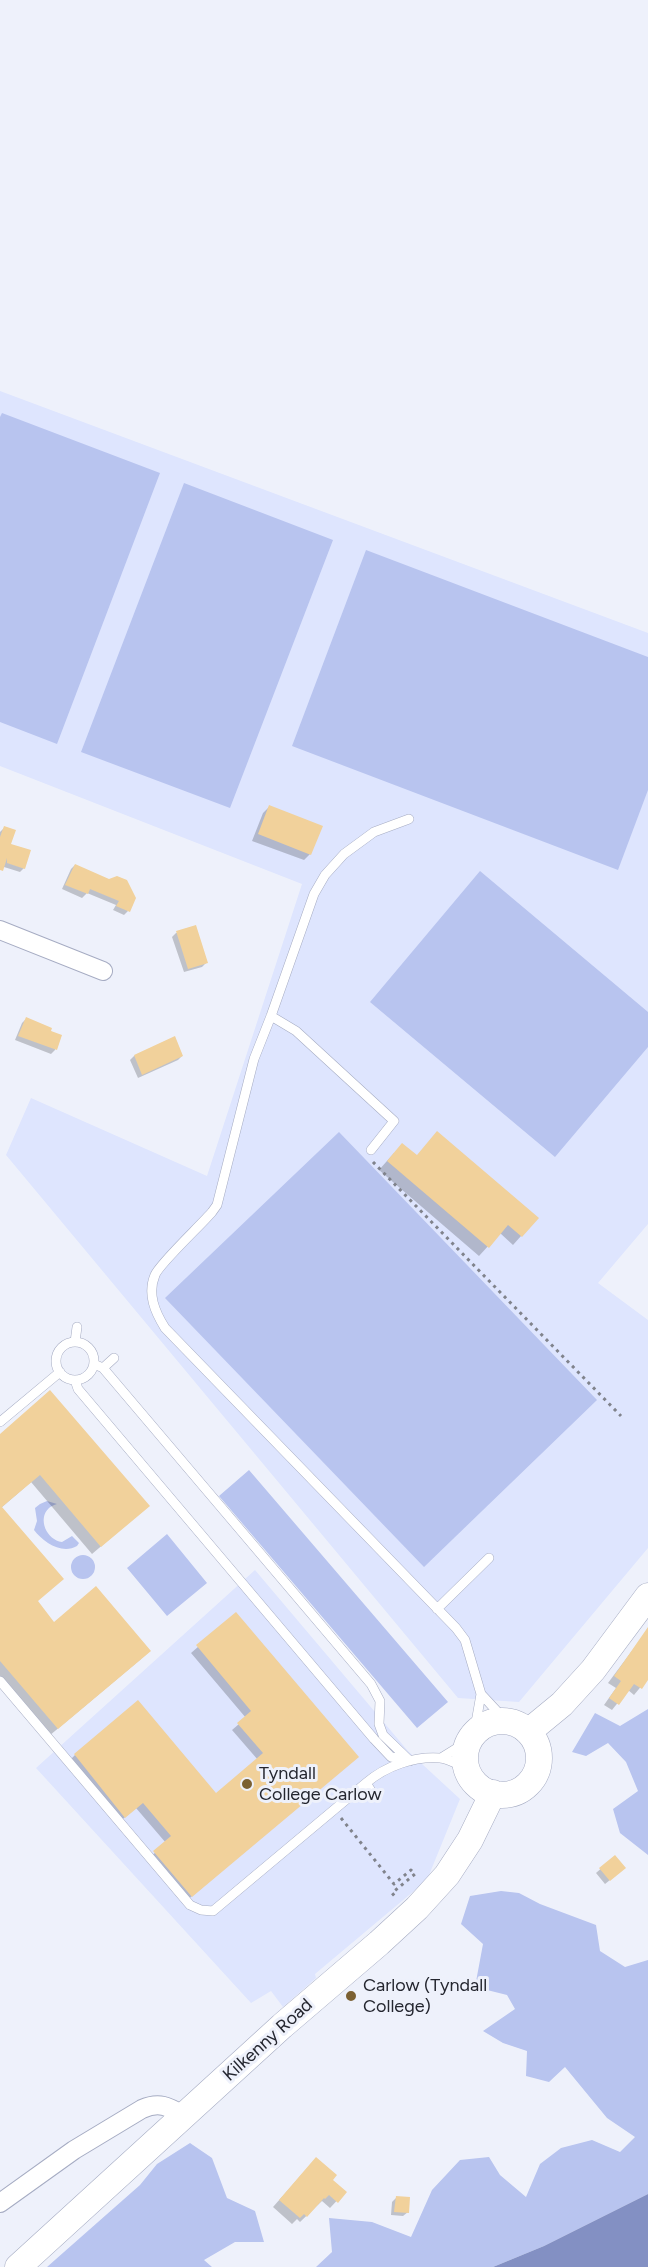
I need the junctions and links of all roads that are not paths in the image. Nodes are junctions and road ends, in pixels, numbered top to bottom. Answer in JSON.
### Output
{"nodes":[{"id":1,"x":409,"y":819,"type":"dead end"},
{"id":2,"x":0,"y":930,"type":"edge"},
{"id":3,"x":102,"y":971,"type":"dead end"},
{"id":4,"x":271,"y":1016,"type":"junction"},
{"id":5,"x":371,"y":1150,"type":"road end"},
{"id":6,"x":77,"y":1327,"type":"dead end"},
{"id":7,"x":75,"y":1342,"type":"junction"},
{"id":8,"x":51,"y":1344,"type":"dead end"},
{"id":9,"x":60,"y":1349,"type":"junction"},
{"id":10,"x":114,"y":1358,"type":"dead end"},
{"id":11,"x":98,"y":1366,"type":"junction"},
{"id":12,"x":60,"y":1372,"type":"junction"},
{"id":13,"x":75,"y":1380,"type":"junction"},
{"id":14,"x":0,"y":1422,"type":"edge"},
{"id":15,"x":489,"y":1558,"type":"dead end"},
{"id":16,"x":648,"y":1596,"type":"edge"},
{"id":17,"x":437,"y":1609,"type":"junction"},
{"id":18,"x":0,"y":1681,"type":"edge"},
{"id":19,"x":481,"y":1694,"type":"junction"},
{"id":20,"x":517,"y":1727,"type":"junction"},
{"id":21,"x":472,"y":1737,"type":"junction"},
{"id":22,"x":441,"y":1758,"type":"junction"},
{"id":23,"x":410,"y":1761,"type":"junction"},
{"id":24,"x":467,"y":1768,"type":"junction"},
{"id":25,"x":493,"y":1793,"type":"junction"},
{"id":26,"x":185,"y":2116,"type":"junction"},
{"id":27,"x":0,"y":2203,"type":"edge"},
{"id":28,"x":18,"y":2267,"type":"edge"}],
"edges":[{"from":1,"to":4,"type":"lane"},
{"from":2,"to":3,"type":"street"},
{"from":4,"to":5,"type":"lane"},
{"from":4,"to":17,"type":"lane"},
{"from":6,"to":7,"type":"lane"},
{"from":7,"to":9,"type":"lane"},
{"from":7,"to":11,"type":"lane"},
{"from":8,"to":9,"type":"lane"},
{"from":9,"to":12,"type":"lane"},
{"from":10,"to":11,"type":"lane"},
{"from":11,"to":13,"type":"lane"},
{"from":11,"to":23,"type":"lane"},
{"from":12,"to":13,"type":"lane"},
{"from":12,"to":14,"type":"lane"},
{"from":13,"to":23,"type":"lane"},
{"from":15,"to":17,"type":"lane"},
{"from":16,"to":20,"type":"main road"},
{"from":17,"to":19,"type":"lane"},
{"from":18,"to":23,"type":"lane"},
{"from":19,"to":20,"type":"lane"},
{"from":19,"to":21,"type":"lane"},
{"from":20,"to":21,"type":"main road"},
{"from":20,"to":25,"type":"main road"},
{"from":21,"to":22,"type":"lane"},
{"from":21,"to":24,"type":"main road"},
{"from":22,"to":23,"type":"lane"},
{"from":22,"to":24,"type":"lane"},
{"from":24,"to":25,"type":"main road"},
{"from":25,"to":26,"type":"main road","name":"Kilkenny Road"},
{"from":26,"to":27,"type":"street"},
{"from":26,"to":28,"type":"main road","name":"Kilkenny Road"}]}
